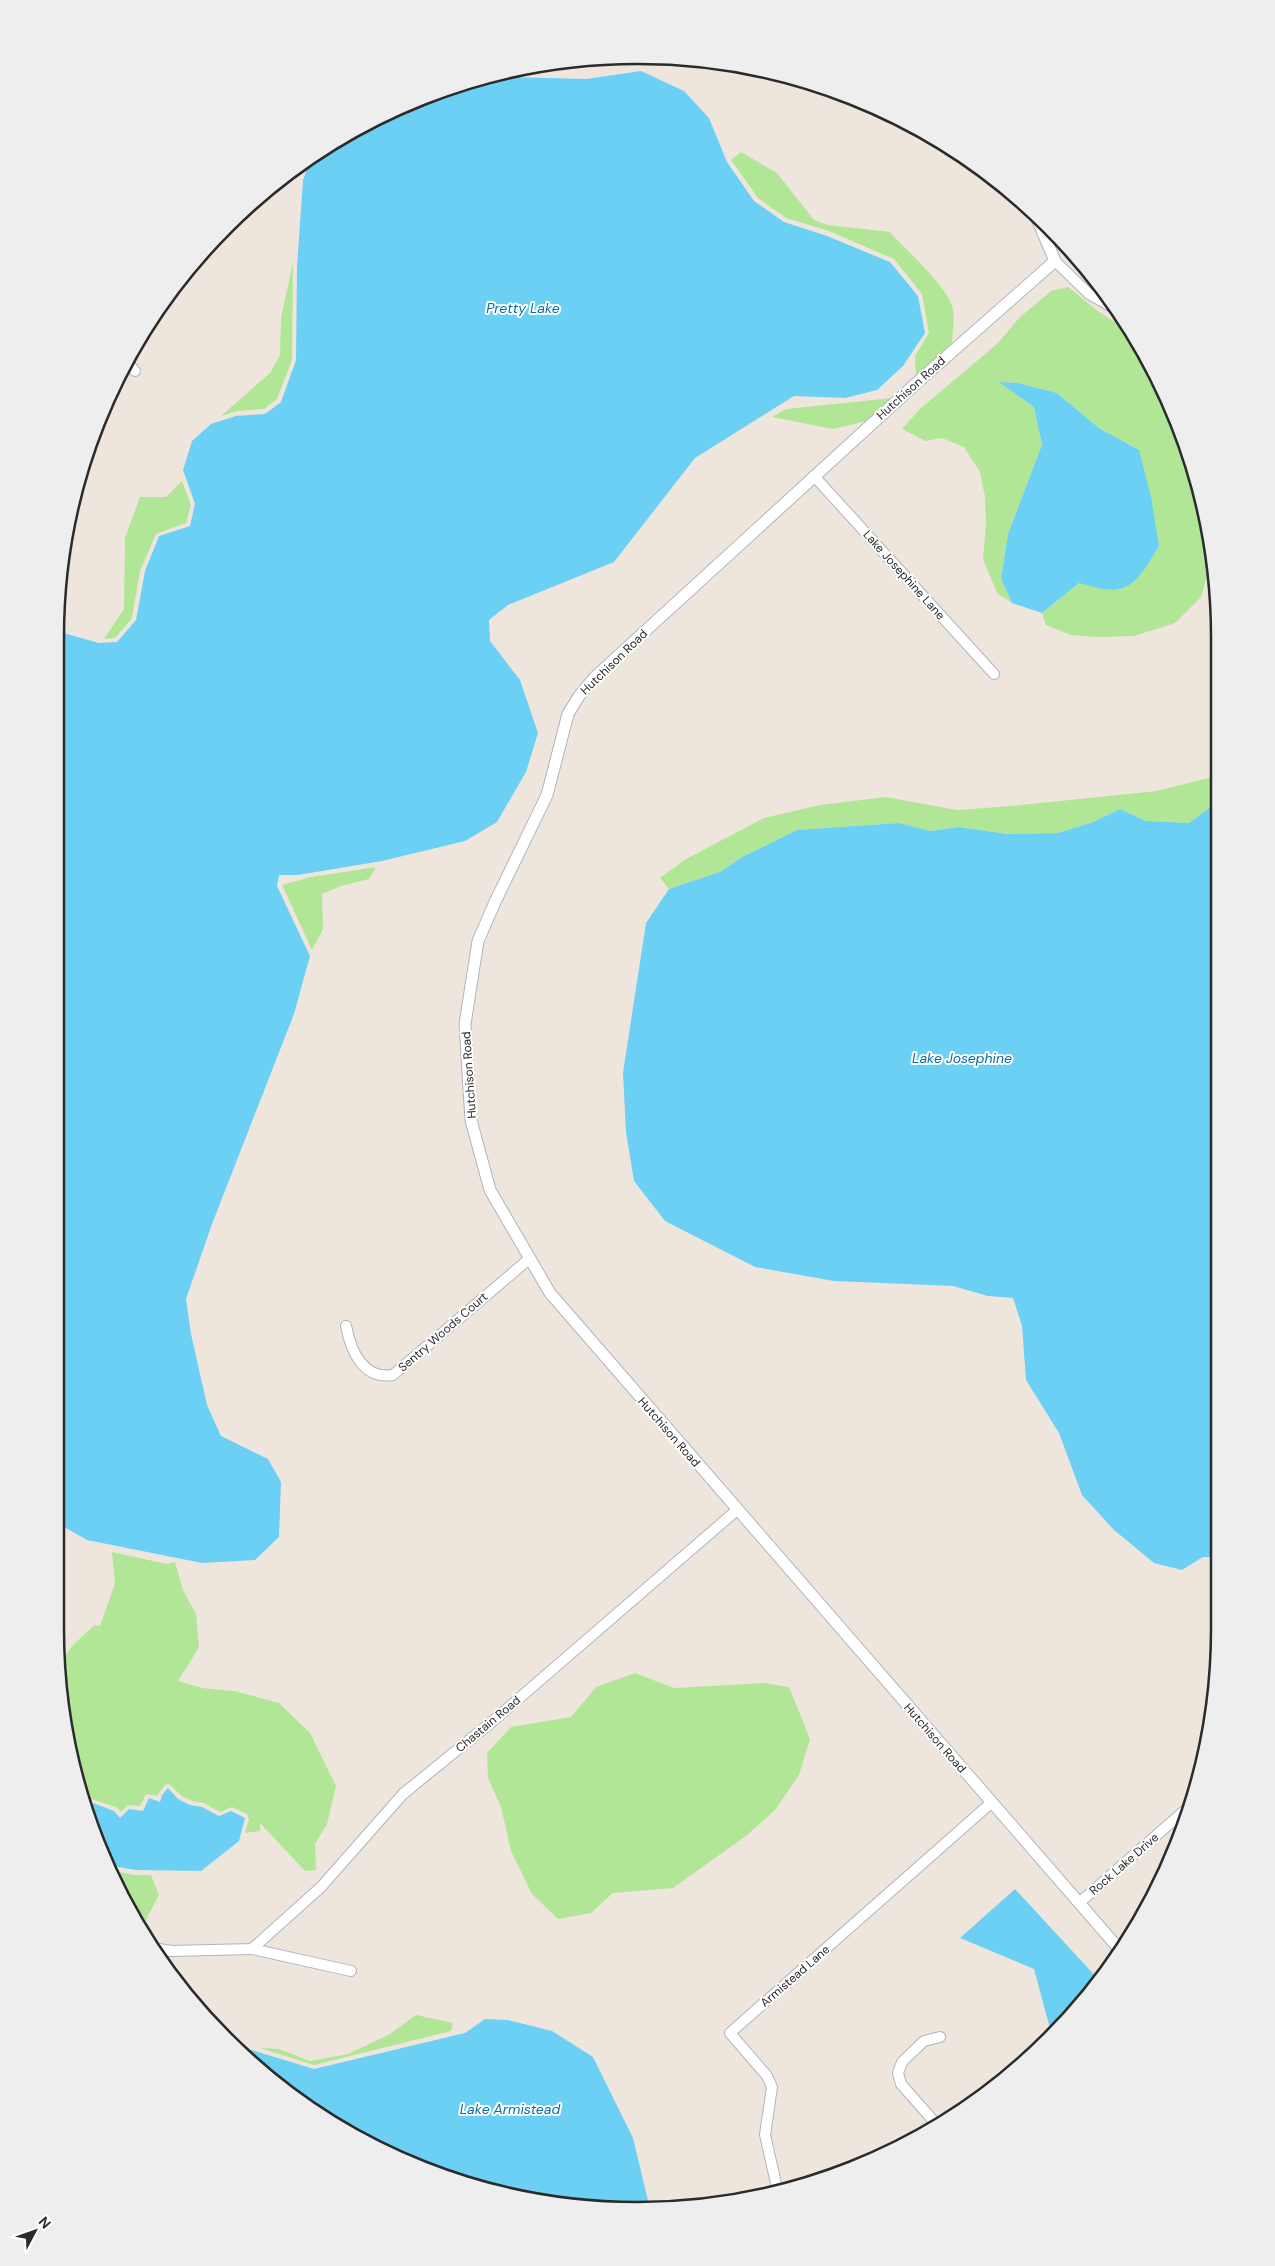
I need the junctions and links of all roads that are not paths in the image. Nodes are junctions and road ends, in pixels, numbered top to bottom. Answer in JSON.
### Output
{"nodes":[{"id":1,"x":1042,"y":231,"type":"edge"},
{"id":2,"x":1055,"y":261,"type":"junction"},
{"id":3,"x":1103,"y":302,"type":"edge"},
{"id":4,"x":132,"y":368,"type":"edge"},
{"id":5,"x":135,"y":371,"type":"dead end"},
{"id":6,"x":814,"y":476,"type":"junction"},
{"id":7,"x":994,"y":674,"type":"dead end"},
{"id":8,"x":529,"y":1259,"type":"junction"},
{"id":9,"x":346,"y":1326,"type":"dead end"},
{"id":10,"x":737,"y":1510,"type":"junction"},
{"id":11,"x":991,"y":1803,"type":"junction"},
{"id":12,"x":1181,"y":1814,"type":"edge"},
{"id":13,"x":1079,"y":1903,"type":"junction"},
{"id":14,"x":1116,"y":1945,"type":"edge"},
{"id":15,"x":162,"y":1949,"type":"edge"},
{"id":16,"x":252,"y":1949,"type":"junction"},
{"id":17,"x":351,"y":1971,"type":"dead end"},
{"id":18,"x":940,"y":2037,"type":"dead end"},
{"id":19,"x":933,"y":2120,"type":"edge"},
{"id":20,"x":776,"y":2185,"type":"edge"}],
"edges":[{"from":1,"to":2,"type":"street"},
{"from":2,"to":3,"type":"street"},
{"from":2,"to":6,"type":"street","name":"Hutchison Road"},
{"from":4,"to":5,"type":"street"},
{"from":6,"to":7,"type":"street","name":"Lake Josephine Lane"},
{"from":6,"to":8,"type":"street","name":"Hutchison Road"},
{"from":8,"to":9,"type":"street","name":"Sentry Woods Court"},
{"from":8,"to":10,"type":"street","name":"Hutchison Road"},
{"from":10,"to":11,"type":"street","name":"Hutchison Road"},
{"from":10,"to":16,"type":"street","name":"Chastain Road"},
{"from":11,"to":13,"type":"street","name":"Hutchison Road"},
{"from":11,"to":20,"type":"street","name":"Armistead Lane"},
{"from":12,"to":13,"type":"street","name":"Rock Lake Drive"},
{"from":13,"to":14,"type":"street","name":"Hutchison Road"},
{"from":15,"to":16,"type":"street"},
{"from":16,"to":17,"type":"street"},
{"from":18,"to":19,"type":"street"}]}
